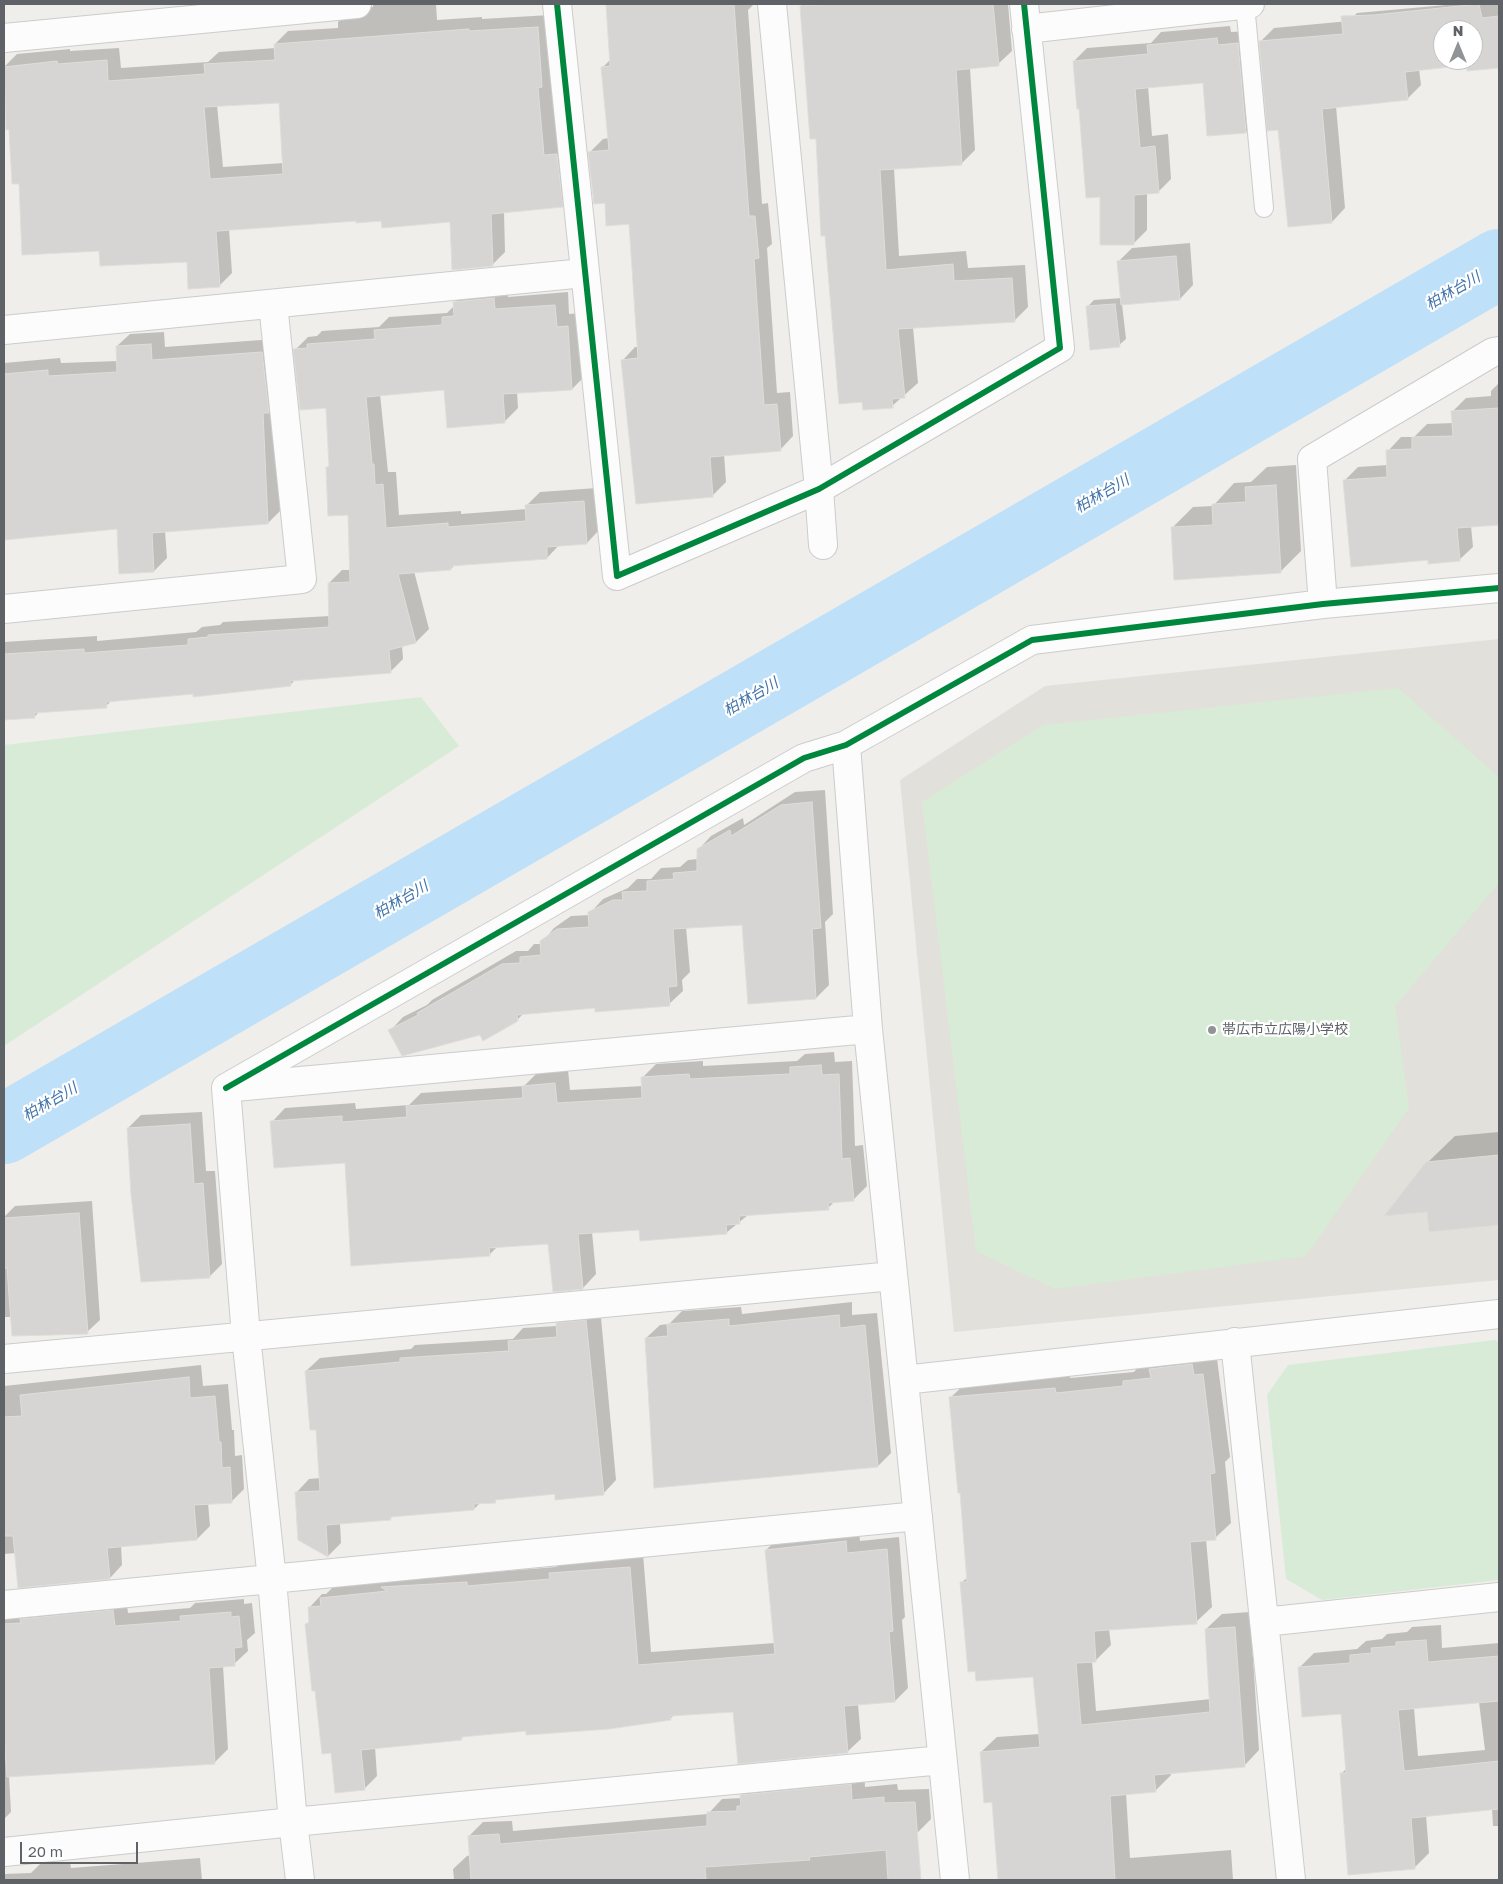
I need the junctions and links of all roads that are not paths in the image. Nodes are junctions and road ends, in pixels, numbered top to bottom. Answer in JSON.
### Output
{"nodes":[{"id":1,"x":357,"y":4,"type":"edge"},
{"id":2,"x":557,"y":4,"type":"edge"},
{"id":3,"x":772,"y":4,"type":"edge"},
{"id":4,"x":1245,"y":4,"type":"edge"},
{"id":5,"x":1250,"y":4,"type":"edge"},
{"id":6,"x":1025,"y":16,"type":"edge"},
{"id":7,"x":4,"y":38,"type":"edge"},
{"id":8,"x":1264,"y":208,"type":"dead end"},
{"id":9,"x":584,"y":273,"type":"junction"},
{"id":10,"x":273,"y":304,"type":"junction"},
{"id":11,"x":4,"y":330,"type":"edge"},
{"id":12,"x":1499,"y":351,"type":"edge"},
{"id":13,"x":819,"y":489,"type":"junction"},
{"id":14,"x":823,"y":545,"type":"dead end"},
{"id":15,"x":1499,"y":588,"type":"edge"},
{"id":16,"x":1323,"y":604,"type":"junction"},
{"id":17,"x":4,"y":609,"type":"edge"},
{"id":18,"x":846,"y":745,"type":"junction"},
{"id":19,"x":868,"y":1029,"type":"junction"},
{"id":20,"x":226,"y":1088,"type":"junction"},
{"id":21,"x":893,"y":1276,"type":"junction"},
{"id":22,"x":1499,"y":1314,"type":"edge"},
{"id":23,"x":246,"y":1336,"type":"junction"},
{"id":24,"x":1235,"y":1342,"type":"junction"},
{"id":25,"x":4,"y":1359,"type":"edge"},
{"id":26,"x":904,"y":1380,"type":"junction"},
{"id":27,"x":918,"y":1516,"type":"junction"},
{"id":28,"x":272,"y":1580,"type":"junction"},
{"id":29,"x":1499,"y":1597,"type":"edge"},
{"id":30,"x":4,"y":1605,"type":"edge"},
{"id":31,"x":1264,"y":1622,"type":"junction"},
{"id":32,"x":942,"y":1760,"type":"junction"},
{"id":33,"x":293,"y":1822,"type":"junction"},
{"id":34,"x":4,"y":1852,"type":"edge"},
{"id":35,"x":300,"y":1880,"type":"edge"},
{"id":36,"x":955,"y":1880,"type":"edge"},
{"id":37,"x":1291,"y":1880,"type":"edge"}],
"edges":[{"from":1,"to":7,"type":"street"},
{"from":2,"to":9,"type":"street"},
{"from":3,"to":13,"type":"street"},
{"from":4,"to":5,"type":"street"},
{"from":4,"to":6,"type":"street"},
{"from":4,"to":8,"type":"lane"},
{"from":6,"to":13,"type":"street"},
{"from":9,"to":10,"type":"street"},
{"from":9,"to":13,"type":"street"},
{"from":10,"to":11,"type":"street"},
{"from":10,"to":17,"type":"street"},
{"from":12,"to":16,"type":"street"},
{"from":13,"to":14,"type":"street"},
{"from":15,"to":16,"type":"street"},
{"from":16,"to":18,"type":"street"},
{"from":18,"to":19,"type":"street"},
{"from":18,"to":20,"type":"street"},
{"from":19,"to":20,"type":"street"},
{"from":19,"to":21,"type":"street"},
{"from":20,"to":23,"type":"street"},
{"from":21,"to":23,"type":"street"},
{"from":21,"to":26,"type":"street"},
{"from":22,"to":24,"type":"street"},
{"from":23,"to":25,"type":"street"},
{"from":23,"to":28,"type":"street"},
{"from":24,"to":26,"type":"street"},
{"from":24,"to":31,"type":"street"},
{"from":26,"to":27,"type":"street"},
{"from":27,"to":28,"type":"street"},
{"from":27,"to":32,"type":"street"},
{"from":28,"to":30,"type":"street"},
{"from":28,"to":33,"type":"street"},
{"from":29,"to":31,"type":"street"},
{"from":31,"to":37,"type":"street"},
{"from":32,"to":33,"type":"street"},
{"from":32,"to":36,"type":"street"},
{"from":33,"to":34,"type":"street"},
{"from":33,"to":35,"type":"street"}]}
